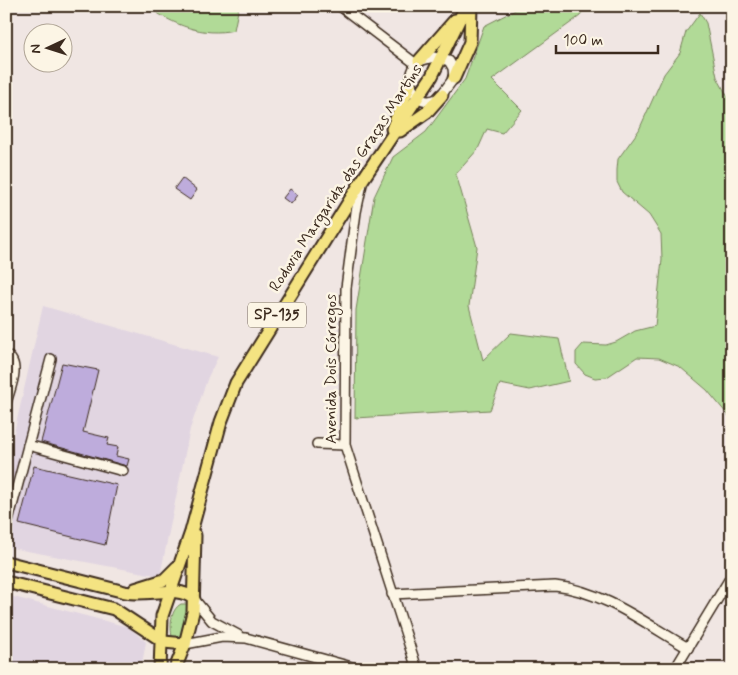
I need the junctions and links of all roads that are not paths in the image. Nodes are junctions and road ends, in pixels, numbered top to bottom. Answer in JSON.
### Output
{"nodes":[{"id":1,"x":340,"y":6,"type":"edge"},
{"id":2,"x":467,"y":7,"type":"edge"},
{"id":3,"x":442,"y":57,"type":"junction"},
{"id":4,"x":417,"y":62,"type":"junction"},
{"id":5,"x":454,"y":78,"type":"junction"},
{"id":6,"x":410,"y":84,"type":"junction"},
{"id":7,"x":442,"y":95,"type":"junction"},
{"id":8,"x":419,"y":97,"type":"junction"},
{"id":9,"x":391,"y":138,"type":"junction"},
{"id":10,"x":363,"y":179,"type":"junction"},
{"id":11,"x":6,"y":355,"type":"edge"},
{"id":12,"x":51,"y":359,"type":"dead end"},
{"id":13,"x":6,"y":403,"type":"edge"},
{"id":14,"x":317,"y":444,"type":"dead end"},
{"id":15,"x":28,"y":445,"type":"junction"},
{"id":16,"x":345,"y":445,"type":"junction"},
{"id":17,"x":123,"y":471,"type":"dead end"},
{"id":18,"x":198,"y":506,"type":"junction"},
{"id":19,"x":6,"y":529,"type":"edge"},
{"id":20,"x":184,"y":554,"type":"junction"},
{"id":21,"x":6,"y":562,"type":"edge"},
{"id":22,"x":732,"y":575,"type":"edge"},
{"id":23,"x":58,"y":576,"type":"junction"},
{"id":24,"x":6,"y":582,"type":"edge"},
{"id":25,"x":118,"y":590,"type":"junction"},
{"id":26,"x":170,"y":592,"type":"junction"},
{"id":27,"x":53,"y":593,"type":"junction"},
{"id":28,"x":392,"y":594,"type":"junction"},
{"id":29,"x":194,"y":599,"type":"junction"},
{"id":30,"x":139,"y":625,"type":"junction"},
{"id":31,"x":246,"y":638,"type":"junction"},
{"id":32,"x":160,"y":639,"type":"junction"},
{"id":33,"x":185,"y":644,"type":"junction"},
{"id":34,"x":688,"y":648,"type":"junction"},
{"id":35,"x":160,"y":669,"type":"edge"},
{"id":36,"x":175,"y":669,"type":"edge"},
{"id":37,"x":359,"y":669,"type":"edge"},
{"id":38,"x":417,"y":669,"type":"edge"},
{"id":39,"x":675,"y":669,"type":"edge"}],
"edges":[{"from":1,"to":4,"type":"street"},
{"from":2,"to":3,"type":"main road","name":"Rodovia Margarida das Graças Martins","number":"SP-135"},
{"from":2,"to":4,"type":"main road"},
{"from":2,"to":5,"type":"main road"},
{"from":3,"to":4,"type":"street"},
{"from":3,"to":5,"type":"street"},
{"from":3,"to":8,"type":"main road","name":"Rodovia Margarida das Graças Martins","number":"SP-135"},
{"from":4,"to":6,"type":"street"},
{"from":5,"to":7,"type":"street"},
{"from":6,"to":8,"type":"street"},
{"from":6,"to":9,"type":"main road"},
{"from":7,"to":8,"type":"street"},
{"from":7,"to":9,"type":"main road"},
{"from":8,"to":9,"type":"main road","name":"Rodovia Margarida das Graças Martins","number":"SP-135"},
{"from":9,"to":10,"type":"main road","name":"Rodovia Margarida das Graças Martins","number":"SP-135"},
{"from":10,"to":16,"type":"street","name":"Avenida Dois Córregos"},
{"from":10,"to":18,"type":"main road","name":"Rodovia Margarida das Graças Martins","number":"SP-135"},
{"from":11,"to":13,"type":"street"},
{"from":12,"to":15,"type":"street"},
{"from":14,"to":16,"type":"street"},
{"from":15,"to":17,"type":"street"},
{"from":15,"to":19,"type":"street"},
{"from":16,"to":28,"type":"street","name":"Avenida Dois Córregos"},
{"from":18,"to":20,"type":"main road","name":"Rodovia Margarida das Graças Martins","number":"SP-135"},
{"from":18,"to":29,"type":"main road","name":"Rodovia Margarida das Graças Martins","number":"SP-135"},
{"from":20,"to":25,"type":"main road"},
{"from":20,"to":26,"type":"main road","name":"Rodovia Margarida das Graças Martins","number":"SP-135"},
{"from":21,"to":23,"type":"main road"},
{"from":22,"to":34,"type":"street"},
{"from":23,"to":25,"type":"main road"},
{"from":23,"to":27,"type":"main road"},
{"from":24,"to":27,"type":"main road"},
{"from":25,"to":26,"type":"main road"},
{"from":26,"to":29,"type":"main road"},
{"from":26,"to":32,"type":"main road","name":"Rodovia Margarida das Graças Martins","number":"SP-135"},
{"from":27,"to":30,"type":"main road"},
{"from":28,"to":34,"type":"street"},
{"from":28,"to":38,"type":"street","name":"Avenida Dois Córregos"},
{"from":29,"to":31,"type":"street"},
{"from":29,"to":33,"type":"main road","name":"Rodovia Margarida das Graças Martins","number":"SP-135"},
{"from":30,"to":32,"type":"main road"},
{"from":30,"to":35,"type":"main road"},
{"from":31,"to":33,"type":"street"},
{"from":31,"to":37,"type":"street"},
{"from":32,"to":33,"type":"main road"},
{"from":32,"to":35,"type":"main road","name":"Rodovia Margarida das Graças Martins","number":"SP-135"},
{"from":33,"to":36,"type":"main road","name":"Rodovia Margarida das Graças Martins","number":"SP-135"},
{"from":34,"to":39,"type":"street"}]}
